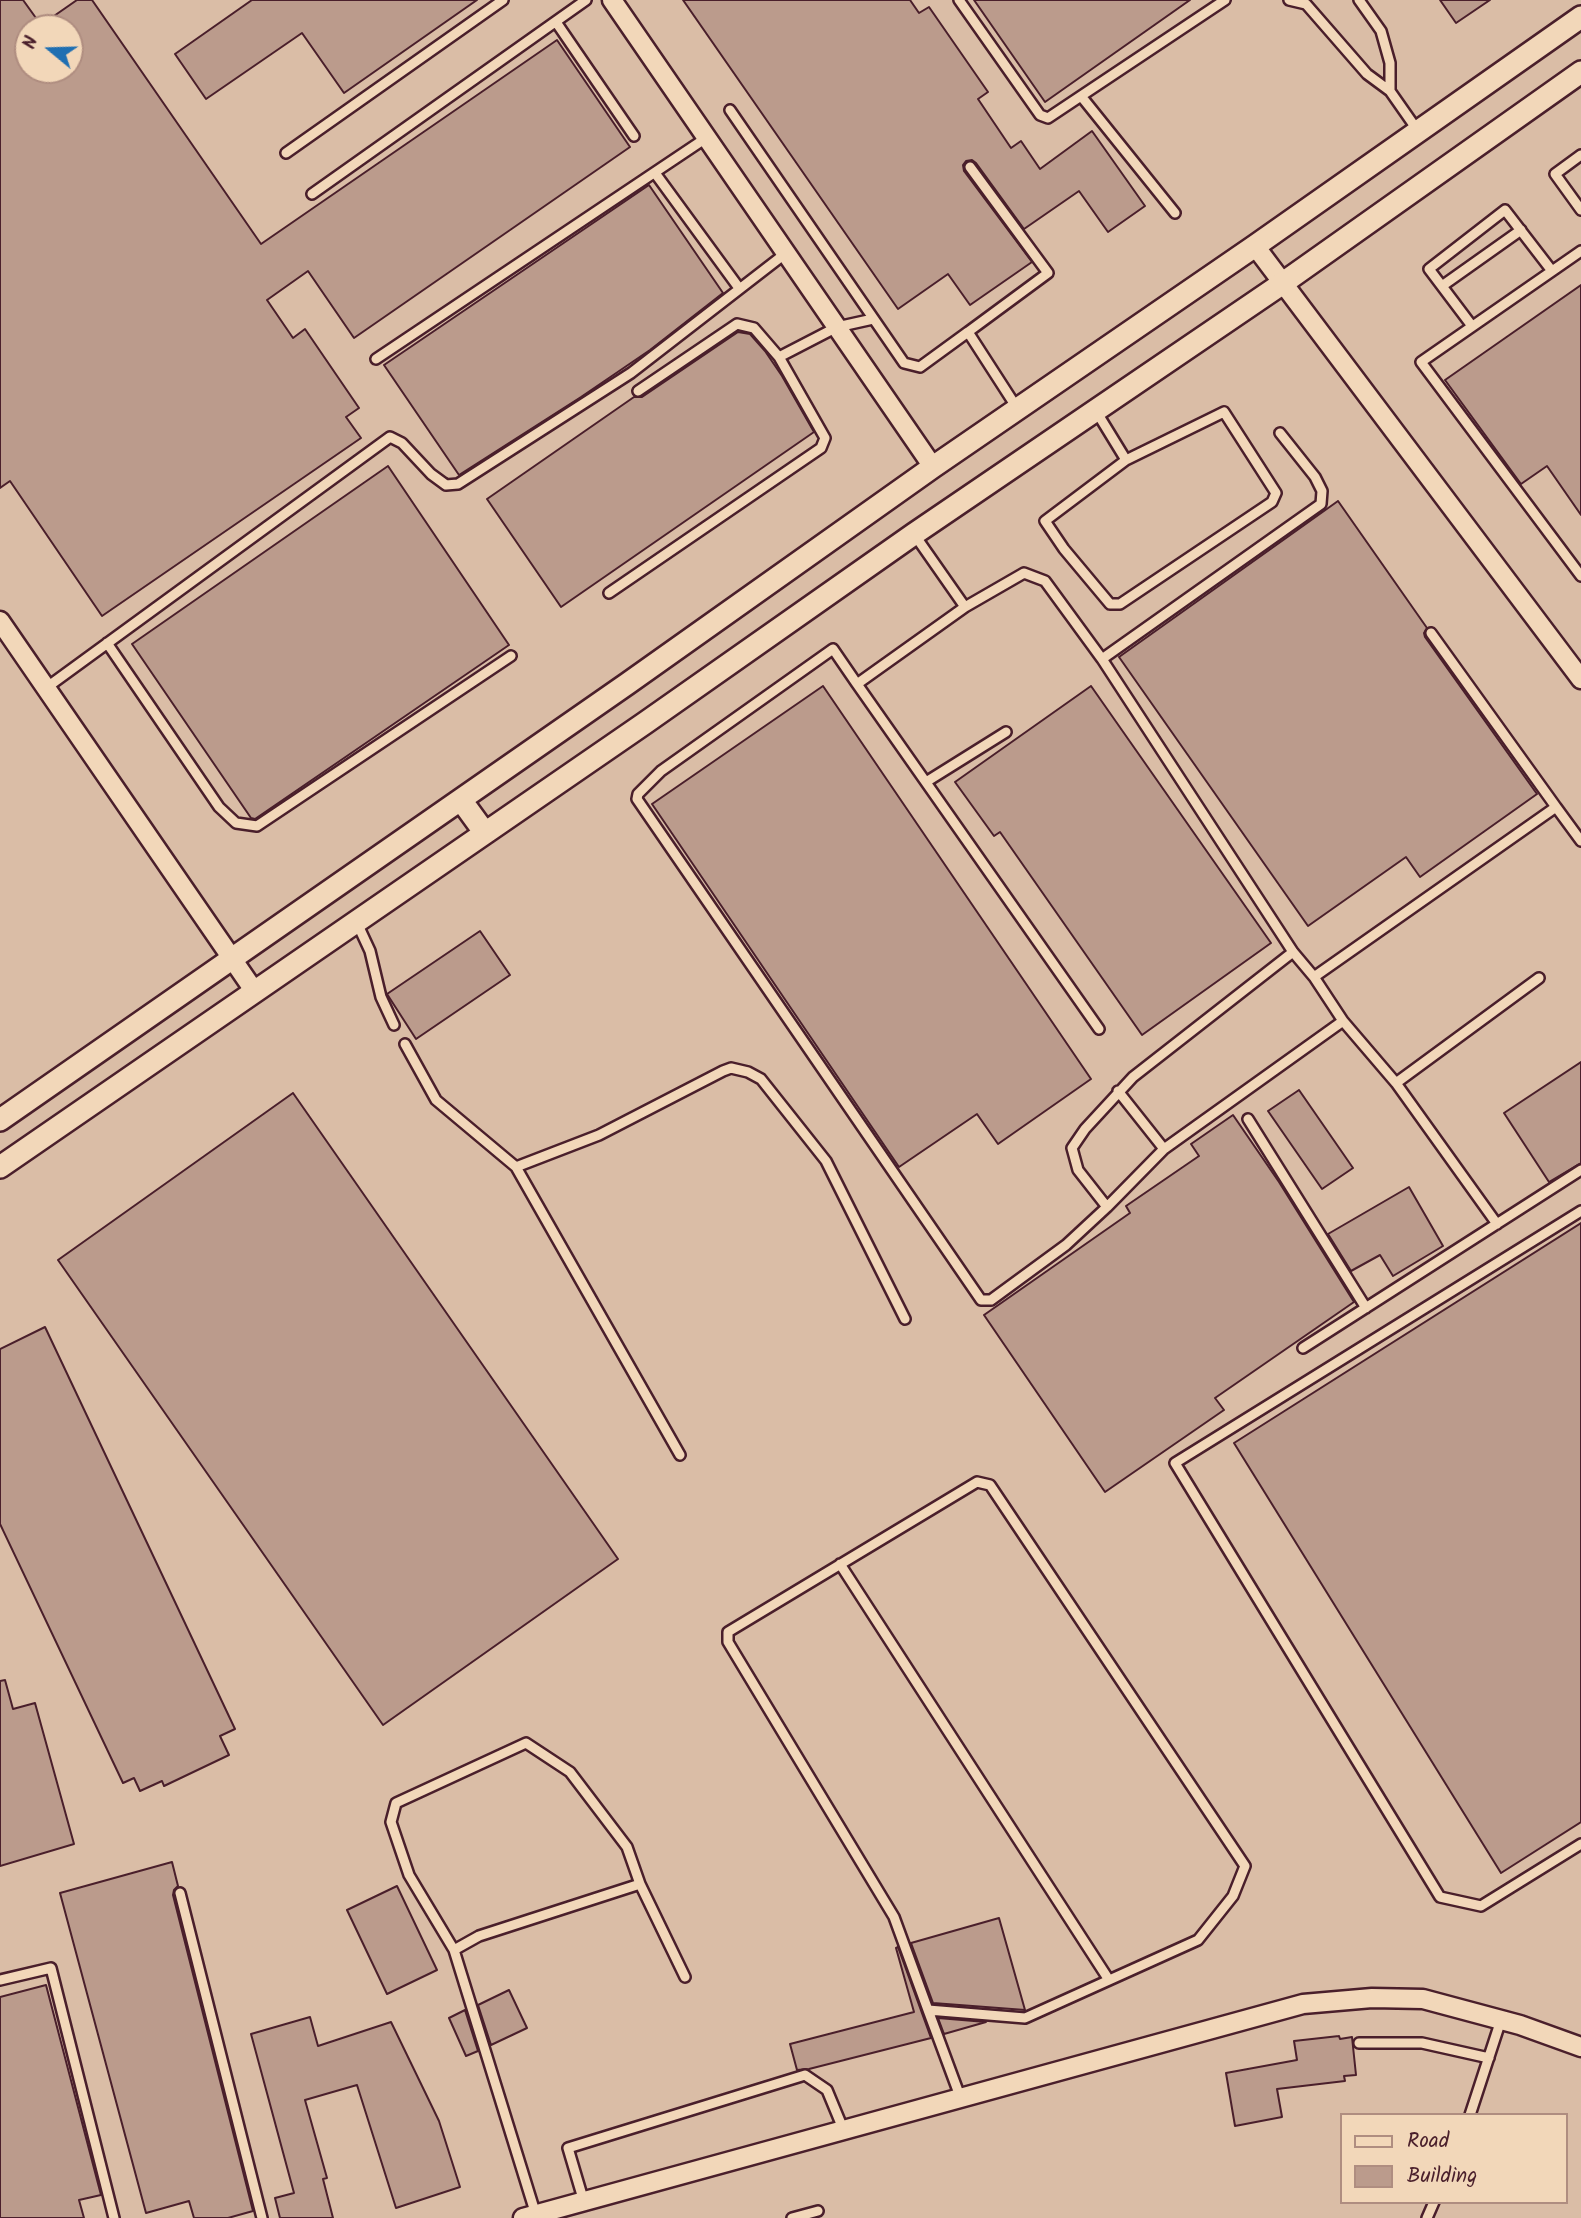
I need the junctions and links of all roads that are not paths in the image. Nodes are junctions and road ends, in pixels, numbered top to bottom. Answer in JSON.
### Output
{"nodes":[{"id":1,"x":503,"y":0,"type":"edge"},
{"id":2,"x":586,"y":0,"type":"edge"},
{"id":3,"x":612,"y":0,"type":"edge"},
{"id":4,"x":959,"y":0,"type":"edge"},
{"id":5,"x":1225,"y":0,"type":"edge"},
{"id":6,"x":1289,"y":0,"type":"edge"},
{"id":7,"x":1359,"y":0,"type":"edge"},
{"id":8,"x":1581,"y":17,"type":"edge"},
{"id":9,"x":556,"y":22,"type":"junction"},
{"id":10,"x":1581,"y":72,"type":"edge"},
{"id":11,"x":1390,"y":91,"type":"junction"},
{"id":12,"x":1081,"y":96,"type":"junction"},
{"id":13,"x":730,"y":110,"type":"dead end"},
{"id":14,"x":1418,"y":131,"type":"junction"},
{"id":15,"x":635,"y":136,"type":"dead end"},
{"id":16,"x":706,"y":138,"type":"junction"},
{"id":17,"x":286,"y":153,"type":"dead end"},
{"id":18,"x":1581,"y":155,"type":"edge"},
{"id":19,"x":970,"y":167,"type":"dead end"},
{"id":20,"x":655,"y":173,"type":"junction"},
{"id":21,"x":312,"y":194,"type":"dead end"},
{"id":22,"x":1581,"y":211,"type":"edge"},
{"id":23,"x":1175,"y":213,"type":"dead end"},
{"id":24,"x":1521,"y":230,"type":"junction"},
{"id":25,"x":1255,"y":246,"type":"junction"},
{"id":26,"x":1581,"y":251,"type":"edge"},
{"id":27,"x":786,"y":253,"type":"junction"},
{"id":28,"x":1552,"y":271,"type":"junction"},
{"id":29,"x":1283,"y":283,"type":"junction"},
{"id":30,"x":1442,"y":286,"type":"junction"},
{"id":31,"x":739,"y":288,"type":"junction"},
{"id":32,"x":873,"y":319,"type":"junction"},
{"id":33,"x":1472,"y":326,"type":"junction"},
{"id":34,"x":836,"y":327,"type":"junction"},
{"id":35,"x":968,"y":332,"type":"junction"},
{"id":36,"x":779,"y":357,"type":"junction"},
{"id":37,"x":376,"y":359,"type":"dead end"},
{"id":38,"x":638,"y":391,"type":"dead end"},
{"id":39,"x":1018,"y":409,"type":"junction"},
{"id":40,"x":1096,"y":411,"type":"junction"},
{"id":41,"x":1280,"y":433,"type":"dead end"},
{"id":42,"x":1126,"y":460,"type":"junction"},
{"id":43,"x":933,"y":467,"type":"junction"},
{"id":44,"x":914,"y":534,"type":"junction"},
{"id":45,"x":1581,"y":576,"type":"edge"},
{"id":46,"x":609,"y":593,"type":"dead end"},
{"id":47,"x":965,"y":607,"type":"junction"},
{"id":48,"x":0,"y":621,"type":"edge"},
{"id":49,"x":1431,"y":633,"type":"dead end"},
{"id":50,"x":107,"y":643,"type":"junction"},
{"id":51,"x":511,"y":656,"type":"dead end"},
{"id":52,"x":1102,"y":659,"type":"junction"},
{"id":53,"x":1581,"y":679,"type":"edge"},
{"id":54,"x":858,"y":684,"type":"junction"},
{"id":55,"x":47,"y":688,"type":"junction"},
{"id":56,"x":1006,"y":732,"type":"dead end"},
{"id":57,"x":926,"y":782,"type":"junction"},
{"id":58,"x":461,"y":800,"type":"junction"},
{"id":59,"x":1556,"y":807,"type":"junction"},
{"id":60,"x":485,"y":833,"type":"junction"},
{"id":61,"x":1581,"y":841,"type":"edge"},
{"id":62,"x":357,"y":922,"type":"junction"},
{"id":63,"x":1293,"y":952,"type":"junction"},
{"id":64,"x":232,"y":957,"type":"junction"},
{"id":65,"x":1314,"y":977,"type":"junction"},
{"id":66,"x":1539,"y":978,"type":"dead end"},
{"id":67,"x":255,"y":992,"type":"junction"},
{"id":68,"x":1343,"y":1021,"type":"junction"},
{"id":69,"x":394,"y":1025,"type":"dead end"},
{"id":70,"x":1099,"y":1029,"type":"dead end"},
{"id":71,"x":405,"y":1044,"type":"dead end"},
{"id":72,"x":1396,"y":1083,"type":"junction"},
{"id":73,"x":1118,"y":1091,"type":"junction"},
{"id":74,"x":0,"y":1119,"type":"edge"},
{"id":75,"x":1248,"y":1119,"type":"dead end"},
{"id":76,"x":1164,"y":1149,"type":"junction"},
{"id":77,"x":0,"y":1167,"type":"edge"},
{"id":78,"x":516,"y":1167,"type":"junction"},
{"id":79,"x":1581,"y":1170,"type":"edge"},
{"id":80,"x":1107,"y":1207,"type":"junction"},
{"id":81,"x":1581,"y":1211,"type":"edge"},
{"id":82,"x":1496,"y":1224,"type":"junction"},
{"id":83,"x":1366,"y":1308,"type":"junction"},
{"id":84,"x":905,"y":1319,"type":"dead end"},
{"id":85,"x":1303,"y":1348,"type":"dead end"},
{"id":86,"x":680,"y":1455,"type":"dead end"},
{"id":87,"x":840,"y":1564,"type":"junction"},
{"id":88,"x":1581,"y":1844,"type":"edge"},
{"id":89,"x":640,"y":1884,"type":"junction"},
{"id":90,"x":180,"y":1894,"type":"dead end"},
{"id":91,"x":454,"y":1950,"type":"junction"},
{"id":92,"x":685,"y":1977,"type":"dead end"},
{"id":93,"x":0,"y":1980,"type":"edge"},
{"id":94,"x":1109,"y":1980,"type":"junction"},
{"id":95,"x":928,"y":2010,"type":"junction"},
{"id":96,"x":1501,"y":2020,"type":"junction"},
{"id":97,"x":1359,"y":2043,"type":"dead end"},
{"id":98,"x":1581,"y":2046,"type":"edge"},
{"id":99,"x":1489,"y":2058,"type":"junction"},
{"id":100,"x":961,"y":2099,"type":"junction"},
{"id":101,"x":1471,"y":2113,"type":"edge"},
{"id":102,"x":844,"y":2132,"type":"junction"},
{"id":103,"x":584,"y":2202,"type":"junction"},
{"id":104,"x":818,"y":2211,"type":"dead end"},
{"id":105,"x":530,"y":2216,"type":"edge"},
{"id":106,"x":114,"y":2218,"type":"edge"},
{"id":107,"x":262,"y":2218,"type":"edge"},
{"id":108,"x":792,"y":2218,"type":"edge"}],
"edges":[{"from":1,"to":17,"type":"lane"},
{"from":2,"to":9,"type":"lane"},
{"from":3,"to":16,"type":"street"},
{"from":4,"to":12,"type":"lane"},
{"from":5,"to":12,"type":"lane"},
{"from":6,"to":11,"type":"lane"},
{"from":7,"to":11,"type":"lane"},
{"from":8,"to":14,"type":"street"},
{"from":9,"to":15,"type":"lane"},
{"from":9,"to":21,"type":"lane"},
{"from":10,"to":29,"type":"street"},
{"from":11,"to":14,"type":"lane"},
{"from":12,"to":23,"type":"lane"},
{"from":13,"to":32,"type":"lane"},
{"from":14,"to":25,"type":"street"},
{"from":16,"to":20,"type":"lane"},
{"from":16,"to":27,"type":"street"},
{"from":18,"to":22,"type":"lane"},
{"from":19,"to":35,"type":"lane"},
{"from":20,"to":31,"type":"lane"},
{"from":20,"to":37,"type":"lane"},
{"from":24,"to":28,"type":"lane"},
{"from":24,"to":30,"type":"lane"},
{"from":24,"to":30,"type":"lane"},
{"from":25,"to":29,"type":"street"},
{"from":25,"to":39,"type":"street"},
{"from":26,"to":28,"type":"lane"},
{"from":27,"to":31,"type":"lane"},
{"from":27,"to":34,"type":"street"},
{"from":28,"to":33,"type":"lane"},
{"from":29,"to":40,"type":"street"},
{"from":29,"to":53,"type":"street"},
{"from":30,"to":33,"type":"lane"},
{"from":31,"to":50,"type":"lane"},
{"from":32,"to":34,"type":"lane"},
{"from":32,"to":35,"type":"lane"},
{"from":33,"to":45,"type":"lane"},
{"from":34,"to":36,"type":"lane"},
{"from":34,"to":43,"type":"street"},
{"from":35,"to":39,"type":"lane"},
{"from":36,"to":38,"type":"lane"},
{"from":36,"to":46,"type":"lane"},
{"from":39,"to":43,"type":"street"},
{"from":40,"to":42,"type":"lane"},
{"from":40,"to":44,"type":"street"},
{"from":41,"to":52,"type":"lane"},
{"from":42,"to":42,"type":"lane"},
{"from":43,"to":58,"type":"street"},
{"from":44,"to":47,"type":"lane"},
{"from":44,"to":60,"type":"street"},
{"from":47,"to":52,"type":"lane"},
{"from":47,"to":54,"type":"lane"},
{"from":48,"to":55,"type":"street"},
{"from":49,"to":59,"type":"lane"},
{"from":50,"to":51,"type":"lane"},
{"from":50,"to":55,"type":"lane"},
{"from":52,"to":63,"type":"lane"},
{"from":54,"to":57,"type":"lane"},
{"from":54,"to":80,"type":"lane"},
{"from":55,"to":64,"type":"street"},
{"from":56,"to":57,"type":"lane"},
{"from":57,"to":70,"type":"lane"},
{"from":58,"to":60,"type":"street"},
{"from":58,"to":64,"type":"street"},
{"from":59,"to":61,"type":"lane"},
{"from":59,"to":65,"type":"lane"},
{"from":60,"to":62,"type":"street"},
{"from":62,"to":67,"type":"street"},
{"from":62,"to":69,"type":"lane"},
{"from":63,"to":65,"type":"lane"},
{"from":63,"to":73,"type":"lane"},
{"from":64,"to":67,"type":"street"},
{"from":64,"to":74,"type":"street"},
{"from":65,"to":68,"type":"lane"},
{"from":66,"to":72,"type":"lane"},
{"from":67,"to":77,"type":"street"},
{"from":68,"to":72,"type":"lane"},
{"from":68,"to":76,"type":"lane"},
{"from":71,"to":78,"type":"lane"},
{"from":72,"to":82,"type":"lane"},
{"from":73,"to":76,"type":"lane"},
{"from":73,"to":80,"type":"lane"},
{"from":75,"to":83,"type":"lane"},
{"from":76,"to":80,"type":"lane"},
{"from":78,"to":84,"type":"lane"},
{"from":78,"to":86,"type":"lane"},
{"from":79,"to":82,"type":"lane"},
{"from":81,"to":88,"type":"lane"},
{"from":82,"to":83,"type":"lane"},
{"from":83,"to":85,"type":"lane"},
{"from":87,"to":94,"type":"lane"},
{"from":87,"to":94,"type":"lane"},
{"from":87,"to":95,"type":"lane"},
{"from":89,"to":91,"type":"lane"},
{"from":89,"to":91,"type":"lane"},
{"from":89,"to":92,"type":"lane"},
{"from":90,"to":107,"type":"lane"},
{"from":91,"to":105,"type":"lane"},
{"from":93,"to":106,"type":"lane"},
{"from":94,"to":95,"type":"lane"},
{"from":95,"to":100,"type":"lane"},
{"from":96,"to":98,"type":"street"},
{"from":96,"to":99,"type":"lane"},
{"from":96,"to":100,"type":"street"},
{"from":97,"to":99,"type":"lane"},
{"from":99,"to":101,"type":"lane"},
{"from":100,"to":102,"type":"street"},
{"from":102,"to":103,"type":"street"},
{"from":102,"to":103,"type":"lane"},
{"from":103,"to":105,"type":"street"},
{"from":104,"to":108,"type":"lane"}]}
